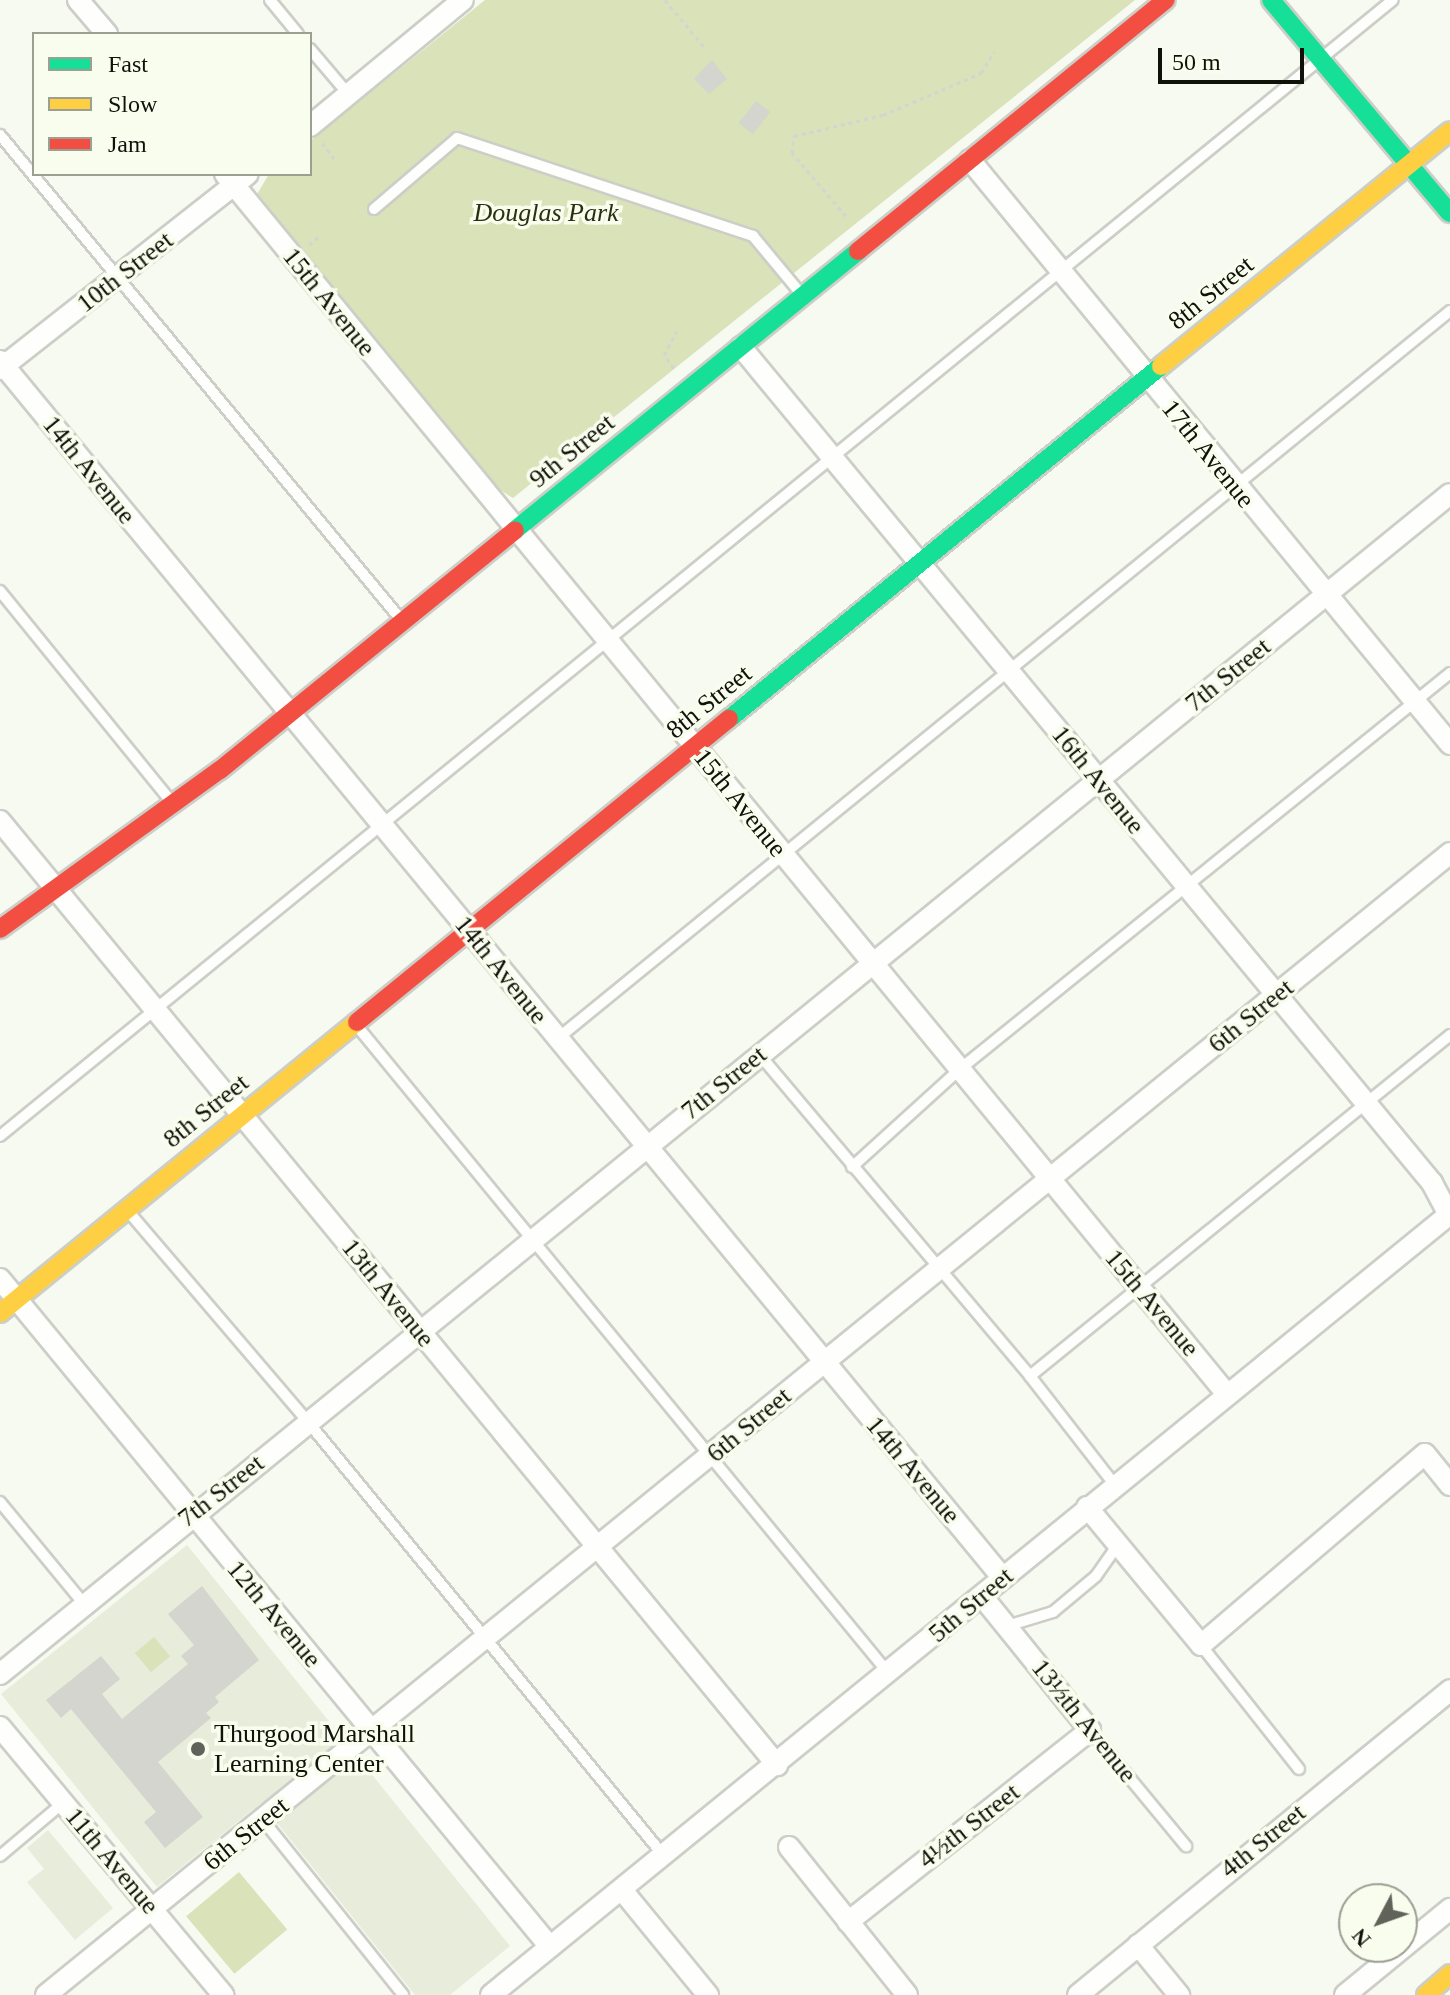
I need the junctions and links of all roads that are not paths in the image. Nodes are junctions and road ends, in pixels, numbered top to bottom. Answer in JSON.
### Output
{"nodes":[{"id":1,"x":78,"y":0,"type":"edge"},
{"id":2,"x":270,"y":0,"type":"edge"},
{"id":3,"x":1166,"y":0,"type":"edge"},
{"id":4,"x":1271,"y":0,"type":"edge"},
{"id":5,"x":1393,"y":0,"type":"edge"},
{"id":6,"x":459,"y":1,"type":"edge"},
{"id":7,"x":105,"y":32,"type":"edge"},
{"id":8,"x":296,"y":32,"type":"edge"},
{"id":9,"x":312,"y":51,"type":"edge"},
{"id":10,"x":1321,"y":59,"type":"junction"},
{"id":11,"x":349,"y":95,"type":"junction"},
{"id":12,"x":1450,"y":131,"type":"edge"},
{"id":13,"x":315,"y":133,"type":"edge"},
{"id":14,"x":0,"y":135,"type":"edge"},
{"id":15,"x":970,"y":160,"type":"junction"},
{"id":16,"x":1410,"y":164,"type":"junction"},
{"id":17,"x":32,"y":173,"type":"edge"},
{"id":18,"x":35,"y":176,"type":"edge"},
{"id":19,"x":236,"y":178,"type":"edge"},
{"id":20,"x":374,"y":209,"type":"dead end"},
{"id":21,"x":1450,"y":213,"type":"edge"},
{"id":22,"x":1060,"y":274,"type":"junction"},
{"id":23,"x":120,"y":277,"type":"junction"},
{"id":24,"x":803,"y":297,"type":"junction"},
{"id":25,"x":1450,"y":311,"type":"edge"},
{"id":26,"x":741,"y":347,"type":"junction"},
{"id":27,"x":1,"y":366,"type":"edge"},
{"id":28,"x":1147,"y":380,"type":"junction"},
{"id":29,"x":832,"y":458,"type":"junction"},
{"id":30,"x":1234,"y":487,"type":"junction"},
{"id":31,"x":1450,"y":494,"type":"edge"},
{"id":32,"x":515,"y":531,"type":"junction"},
{"id":33,"x":921,"y":565,"type":"junction"},
{"id":34,"x":0,"y":591,"type":"edge"},
{"id":35,"x":1325,"y":595,"type":"junction"},
{"id":36,"x":403,"y":622,"type":"junction"},
{"id":37,"x":607,"y":643,"type":"junction"},
{"id":38,"x":1010,"y":671,"type":"junction"},
{"id":39,"x":1450,"y":673,"type":"edge"},
{"id":40,"x":1415,"y":702,"type":"junction"},
{"id":41,"x":289,"y":715,"type":"junction"},
{"id":42,"x":1450,"y":744,"type":"edge"},
{"id":43,"x":694,"y":747,"type":"junction"},
{"id":44,"x":1099,"y":779,"type":"junction"},
{"id":45,"x":174,"y":806,"type":"junction"},
{"id":46,"x":0,"y":821,"type":"edge"},
{"id":47,"x":381,"y":826,"type":"junction"},
{"id":48,"x":1450,"y":853,"type":"edge"},
{"id":49,"x":784,"y":857,"type":"junction"},
{"id":50,"x":1185,"y":887,"type":"junction"},
{"id":51,"x":56,"y":889,"type":"junction"},
{"id":52,"x":0,"y":929,"type":"edge"},
{"id":53,"x":470,"y":932,"type":"junction"},
{"id":54,"x":871,"y":960,"type":"junction"},
{"id":55,"x":1276,"y":996,"type":"junction"},
{"id":56,"x":156,"y":1010,"type":"junction"},
{"id":57,"x":355,"y":1024,"type":"junction"},
{"id":58,"x":1450,"y":1035,"type":"edge"},
{"id":59,"x":557,"y":1039,"type":"junction"},
{"id":60,"x":759,"y":1054,"type":"junction"},
{"id":61,"x":960,"y":1069,"type":"junction"},
{"id":62,"x":1366,"y":1105,"type":"junction"},
{"id":63,"x":242,"y":1115,"type":"junction"},
{"id":64,"x":0,"y":1136,"type":"edge"},
{"id":65,"x":645,"y":1147,"type":"junction"},
{"id":66,"x":852,"y":1167,"type":"junction"},
{"id":67,"x":1049,"y":1178,"type":"junction"},
{"id":68,"x":127,"y":1209,"type":"junction"},
{"id":69,"x":1450,"y":1215,"type":"edge"},
{"id":70,"x":533,"y":1239,"type":"junction"},
{"id":71,"x":936,"y":1270,"type":"junction"},
{"id":72,"x":0,"y":1279,"type":"edge"},
{"id":73,"x":1138,"y":1286,"type":"junction"},
{"id":74,"x":16,"y":1299,"type":"junction"},
{"id":75,"x":0,"y":1313,"type":"edge"},
{"id":76,"x":420,"y":1332,"type":"junction"},
{"id":77,"x":824,"y":1363,"type":"junction"},
{"id":78,"x":1030,"y":1376,"type":"junction"},
{"id":79,"x":1226,"y":1393,"type":"junction"},
{"id":80,"x":308,"y":1422,"type":"junction"},
{"id":81,"x":712,"y":1456,"type":"junction"},
{"id":82,"x":1115,"y":1485,"type":"junction"},
{"id":83,"x":1450,"y":1485,"type":"edge"},
{"id":84,"x":0,"y":1502,"type":"edge"},
{"id":85,"x":1087,"y":1507,"type":"junction"},
{"id":86,"x":192,"y":1514,"type":"junction"},
{"id":87,"x":1118,"y":1545,"type":"junction"},
{"id":88,"x":598,"y":1548,"type":"junction"},
{"id":89,"x":1003,"y":1578,"type":"junction"},
{"id":90,"x":982,"y":1596,"type":"junction"},
{"id":91,"x":84,"y":1604,"type":"junction"},
{"id":92,"x":1007,"y":1626,"type":"junction"},
{"id":93,"x":486,"y":1639,"type":"junction"},
{"id":94,"x":1201,"y":1645,"type":"junction"},
{"id":95,"x":0,"y":1674,"type":"edge"},
{"id":96,"x":889,"y":1674,"type":"junction"},
{"id":97,"x":1450,"y":1690,"type":"edge"},
{"id":98,"x":0,"y":1727,"type":"edge"},
{"id":99,"x":1090,"y":1730,"type":"junction"},
{"id":100,"x":373,"y":1731,"type":"junction"},
{"id":101,"x":777,"y":1765,"type":"junction"},
{"id":102,"x":1299,"y":1769,"type":"dead end"},
{"id":103,"x":63,"y":1803,"type":"junction"},
{"id":104,"x":263,"y":1820,"type":"junction"},
{"id":105,"x":1186,"y":1846,"type":"dead end"},
{"id":106,"x":789,"y":1847,"type":"dead end"},
{"id":107,"x":0,"y":1856,"type":"edge"},
{"id":108,"x":664,"y":1856,"type":"junction"},
{"id":109,"x":622,"y":1890,"type":"junction"},
{"id":110,"x":153,"y":1909,"type":"junction"},
{"id":111,"x":1450,"y":1909,"type":"edge"},
{"id":112,"x":848,"y":1922,"type":"junction"},
{"id":113,"x":1138,"y":1945,"type":"junction"},
{"id":114,"x":550,"y":1947,"type":"junction"},
{"id":115,"x":1450,"y":1974,"type":"edge"},
{"id":116,"x":46,"y":1995,"type":"edge"},
{"id":117,"x":223,"y":1995,"type":"edge"},
{"id":118,"x":403,"y":1995,"type":"edge"},
{"id":119,"x":491,"y":1995,"type":"edge"},
{"id":120,"x":708,"y":1995,"type":"edge"},
{"id":121,"x":907,"y":1995,"type":"edge"},
{"id":122,"x":1078,"y":1995,"type":"edge"},
{"id":123,"x":1179,"y":1995,"type":"edge"},
{"id":124,"x":1345,"y":1995,"type":"edge"},
{"id":125,"x":1426,"y":1995,"type":"edge"}],
"edges":[{"from":1,"to":7,"type":"street"},
{"from":2,"to":8,"type":"lane"},
{"from":3,"to":15,"type":"main road","name":"9th Street"},
{"from":4,"to":10,"type":"main road"},
{"from":5,"to":10,"type":"lane"},
{"from":6,"to":11,"type":"street"},
{"from":9,"to":11,"type":"lane"},
{"from":10,"to":16,"type":"main road"},
{"from":10,"to":22,"type":"lane"},
{"from":11,"to":13,"type":"street"},
{"from":12,"to":16,"type":"main road","name":"8th Street"},
{"from":14,"to":17,"type":"lane"},
{"from":15,"to":22,"type":"street","name":"17th Avenue"},
{"from":15,"to":24,"type":"main road","name":"9th Street"},
{"from":16,"to":21,"type":"main road"},
{"from":16,"to":28,"type":"main road","name":"8th Street"},
{"from":18,"to":23,"type":"lane"},
{"from":19,"to":23,"type":"street","name":"10th Street"},
{"from":19,"to":32,"type":"street","name":"15th Avenue"},
{"from":20,"to":24,"type":"lane"},
{"from":22,"to":28,"type":"street","name":"17th Avenue"},
{"from":22,"to":29,"type":"lane"},
{"from":23,"to":27,"type":"street","name":"10th Street"},
{"from":23,"to":36,"type":"lane"},
{"from":24,"to":26,"type":"main road","name":"9th Street"},
{"from":25,"to":30,"type":"lane"},
{"from":26,"to":29,"type":"street","name":"16th Avenue"},
{"from":26,"to":32,"type":"main road","name":"9th Street"},
{"from":27,"to":41,"type":"street","name":"14th Avenue"},
{"from":28,"to":30,"type":"street","name":"17th Avenue"},
{"from":28,"to":33,"type":"main road","name":"8th Street"},
{"from":29,"to":33,"type":"street","name":"16th Avenue"},
{"from":29,"to":37,"type":"lane"},
{"from":30,"to":35,"type":"street","name":"17th Avenue"},
{"from":30,"to":38,"type":"lane"},
{"from":31,"to":35,"type":"street","name":"7th Street"},
{"from":32,"to":36,"type":"main road","name":"9th Street"},
{"from":32,"to":37,"type":"street","name":"15th Avenue"},
{"from":33,"to":38,"type":"street","name":"16th Avenue"},
{"from":33,"to":43,"type":"main road","name":"8th Street"},
{"from":34,"to":45,"type":"lane"},
{"from":35,"to":40,"type":"street","name":"17th Avenue"},
{"from":35,"to":44,"type":"street","name":"7th Street"},
{"from":36,"to":41,"type":"main road","name":"9th Street"},
{"from":37,"to":43,"type":"street","name":"15th Avenue"},
{"from":37,"to":47,"type":"lane"},
{"from":38,"to":44,"type":"street","name":"16th Avenue"},
{"from":38,"to":49,"type":"lane"},
{"from":39,"to":40,"type":"lane"},
{"from":40,"to":42,"type":"street","name":"17th Avenue"},
{"from":40,"to":50,"type":"lane"},
{"from":41,"to":45,"type":"main road","name":"9th Street"},
{"from":41,"to":47,"type":"street","name":"14th Avenue"},
{"from":43,"to":49,"type":"street","name":"15th Avenue"},
{"from":43,"to":53,"type":"main road","name":"8th Street"},
{"from":44,"to":50,"type":"street","name":"16th Avenue"},
{"from":44,"to":54,"type":"street","name":"7th Street"},
{"from":45,"to":51,"type":"main road","name":"9th Street"},
{"from":46,"to":51,"type":"street","name":"13th Avenue"},
{"from":47,"to":53,"type":"street","name":"14th Avenue"},
{"from":47,"to":56,"type":"lane"},
{"from":48,"to":55,"type":"street","name":"6th Street"},
{"from":49,"to":54,"type":"street","name":"15th Avenue"},
{"from":49,"to":59,"type":"lane"},
{"from":50,"to":55,"type":"street","name":"16th Avenue"},
{"from":50,"to":61,"type":"lane"},
{"from":51,"to":52,"type":"main road","name":"9th Street"},
{"from":51,"to":56,"type":"street","name":"13th Avenue"},
{"from":53,"to":57,"type":"main road","name":"8th Street"},
{"from":53,"to":59,"type":"street","name":"14th Avenue"},
{"from":54,"to":60,"type":"street","name":"7th Street"},
{"from":54,"to":61,"type":"street","name":"15th Avenue"},
{"from":55,"to":62,"type":"street","name":"16th Avenue"},
{"from":55,"to":67,"type":"street","name":"6th Street"},
{"from":56,"to":63,"type":"street","name":"13th Avenue"},
{"from":56,"to":64,"type":"lane"},
{"from":57,"to":63,"type":"main road","name":"8th Street"},
{"from":57,"to":70,"type":"lane"},
{"from":58,"to":62,"type":"lane"},
{"from":59,"to":65,"type":"street","name":"14th Avenue"},
{"from":60,"to":65,"type":"street","name":"7th Street"},
{"from":60,"to":66,"type":"lane"},
{"from":61,"to":66,"type":"lane"},
{"from":61,"to":67,"type":"street","name":"15th Avenue"},
{"from":62,"to":69,"type":"street","name":"16th Avenue"},
{"from":62,"to":73,"type":"lane"},
{"from":63,"to":68,"type":"main road","name":"8th Street"},
{"from":63,"to":76,"type":"street","name":"13th Avenue"},
{"from":65,"to":70,"type":"street","name":"7th Street"},
{"from":65,"to":77,"type":"street","name":"14th Avenue"},
{"from":66,"to":71,"type":"lane"},
{"from":67,"to":71,"type":"street","name":"6th Street"},
{"from":67,"to":73,"type":"street","name":"15th Avenue"},
{"from":68,"to":74,"type":"main road","name":"8th Street"},
{"from":68,"to":80,"type":"lane"},
{"from":69,"to":79,"type":"street","name":"5th Street"},
{"from":70,"to":76,"type":"street","name":"7th Street"},
{"from":70,"to":81,"type":"lane"},
{"from":71,"to":77,"type":"street","name":"6th Street"},
{"from":71,"to":78,"type":"lane"},
{"from":72,"to":74,"type":"street","name":"12th Avenue"},
{"from":73,"to":78,"type":"lane"},
{"from":73,"to":79,"type":"street","name":"15th Avenue"},
{"from":74,"to":75,"type":"main road","name":"8th Street"},
{"from":74,"to":86,"type":"street","name":"12th Avenue"},
{"from":76,"to":80,"type":"street","name":"7th Street"},
{"from":76,"to":88,"type":"street","name":"13th Avenue"},
{"from":77,"to":81,"type":"street","name":"6th Street"},
{"from":77,"to":89,"type":"street","name":"14th Avenue"},
{"from":78,"to":82,"type":"lane"},
{"from":79,"to":82,"type":"street","name":"5th Street"},
{"from":80,"to":86,"type":"street","name":"7th Street"},
{"from":80,"to":93,"type":"lane"},
{"from":81,"to":88,"type":"street","name":"6th Street"},
{"from":81,"to":96,"type":"lane"},
{"from":82,"to":85,"type":"street","name":"5th Street"},
{"from":83,"to":94,"type":"street"},
{"from":84,"to":91,"type":"lane"},
{"from":85,"to":87,"type":"street"},
{"from":85,"to":89,"type":"street","name":"5th Street"},
{"from":86,"to":91,"type":"street","name":"7th Street"},
{"from":86,"to":100,"type":"street","name":"12th Avenue"},
{"from":87,"to":92,"type":"lane"},
{"from":87,"to":94,"type":"street"},
{"from":88,"to":93,"type":"street","name":"6th Street"},
{"from":88,"to":101,"type":"street","name":"13th Avenue"},
{"from":89,"to":90,"type":"street","name":"5th Street"},
{"from":90,"to":92,"type":"street","name":"13½th Avenue"},
{"from":90,"to":96,"type":"street","name":"5th Street"},
{"from":91,"to":95,"type":"street","name":"7th Street"},
{"from":92,"to":99,"type":"street","name":"13½th Avenue"},
{"from":93,"to":100,"type":"street","name":"6th Street"},
{"from":93,"to":108,"type":"lane"},
{"from":94,"to":102,"type":"lane"},
{"from":96,"to":101,"type":"street","name":"5th Street"},
{"from":97,"to":113,"type":"street","name":"4th Street"},
{"from":98,"to":103,"type":"street","name":"11th Avenue"},
{"from":99,"to":105,"type":"lane","name":"13½th Avenue"},
{"from":99,"to":112,"type":"street","name":"4½th Street"},
{"from":100,"to":104,"type":"street","name":"6th Street"},
{"from":100,"to":114,"type":"street","name":"12th Avenue"},
{"from":101,"to":108,"type":"street","name":"5th Street"},
{"from":103,"to":107,"type":"lane"},
{"from":103,"to":110,"type":"street","name":"11th Avenue"},
{"from":104,"to":110,"type":"street","name":"6th Street"},
{"from":104,"to":118,"type":"lane"},
{"from":106,"to":112,"type":"street"},
{"from":108,"to":109,"type":"street","name":"5th Street"},
{"from":109,"to":114,"type":"street","name":"5th Street"},
{"from":109,"to":120,"type":"street"},
{"from":110,"to":116,"type":"street","name":"6th Street"},
{"from":110,"to":117,"type":"street","name":"11th Avenue"},
{"from":111,"to":124,"type":"street"},
{"from":112,"to":121,"type":"street"},
{"from":113,"to":122,"type":"street","name":"4th Street"},
{"from":113,"to":123,"type":"street"},
{"from":114,"to":119,"type":"street","name":"5th Street"},
{"from":115,"to":125,"type":"main road"}]}
